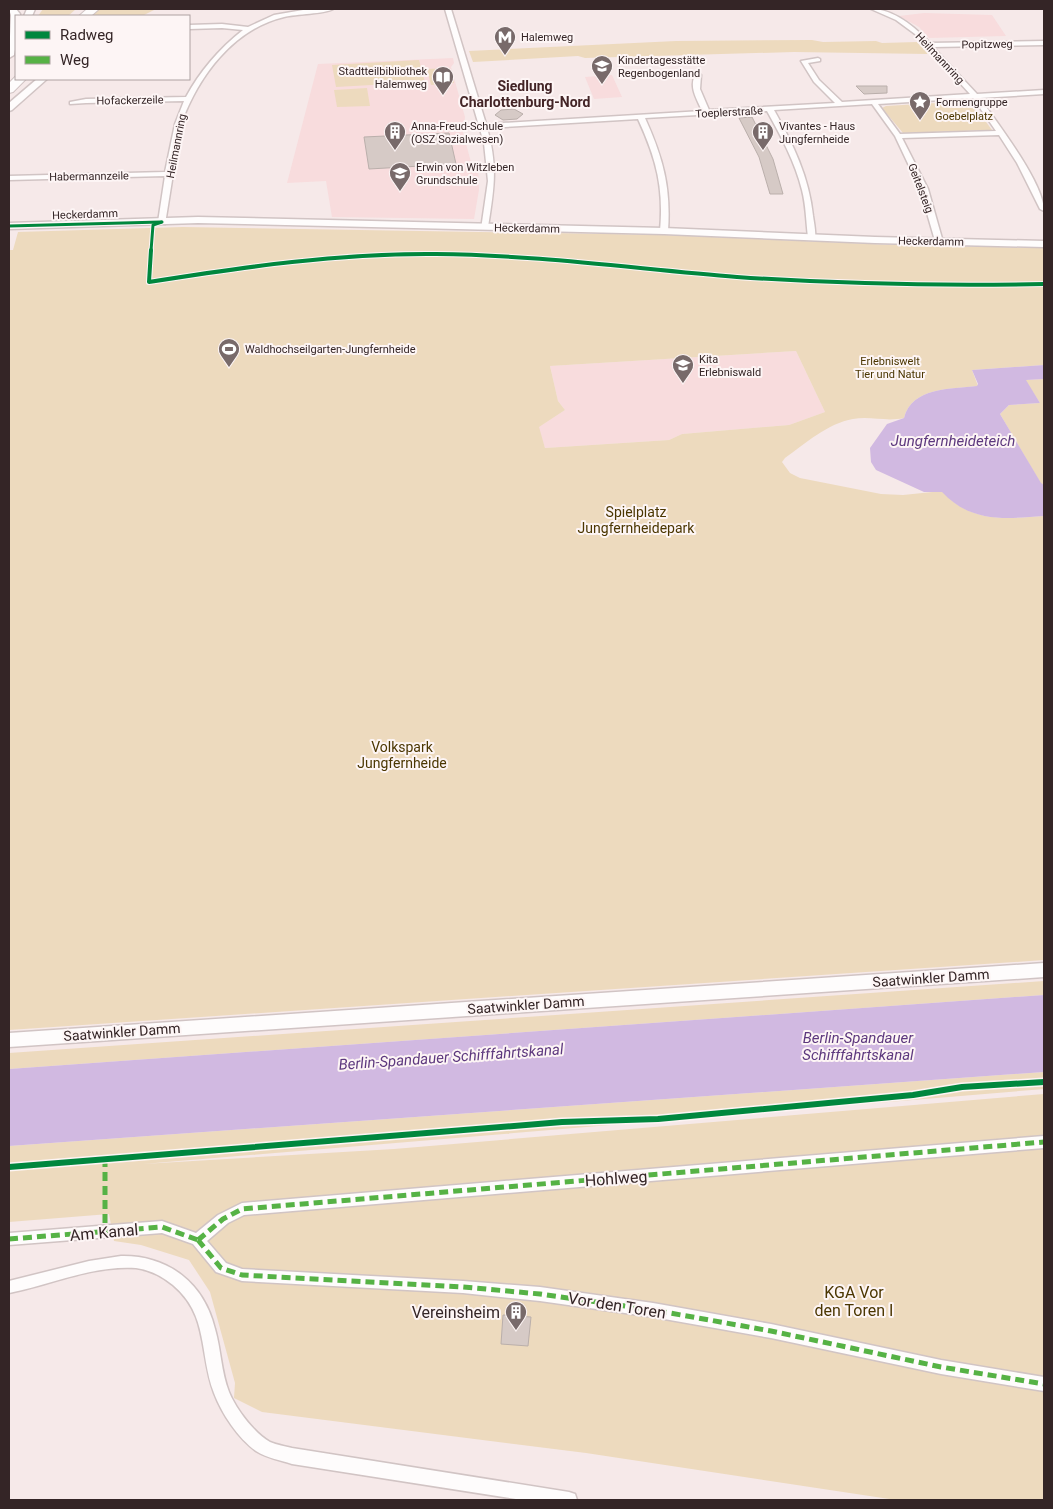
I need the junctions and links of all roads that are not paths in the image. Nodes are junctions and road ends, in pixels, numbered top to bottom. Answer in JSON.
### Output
{"nodes":[{"id":1,"x":330,"y":9,"type":"edge"},
{"id":2,"x":448,"y":9,"type":"edge"},
{"id":3,"x":874,"y":9,"type":"edge"},
{"id":4,"x":15,"y":27,"type":"edge"},
{"id":5,"x":190,"y":27,"type":"edge"},
{"id":6,"x":248,"y":29,"type":"junction"},
{"id":7,"x":1044,"y":43,"type":"edge"},
{"id":8,"x":930,"y":45,"type":"junction"},
{"id":9,"x":9,"y":55,"type":"edge"},
{"id":10,"x":818,"y":60,"type":"dead end"},
{"id":11,"x":698,"y":75,"type":"dead end"},
{"id":12,"x":41,"y":80,"type":"edge"},
{"id":13,"x":13,"y":82,"type":"edge"},
{"id":14,"x":1044,"y":92,"type":"edge"},
{"id":15,"x":9,"y":97,"type":"edge"},
{"id":16,"x":976,"y":97,"type":"junction"},
{"id":17,"x":188,"y":99,"type":"junction"},
{"id":18,"x":72,"y":103,"type":"dead end"},
{"id":19,"x":874,"y":103,"type":"junction"},
{"id":20,"x":841,"y":105,"type":"junction"},
{"id":21,"x":9,"y":108,"type":"edge"},
{"id":22,"x":770,"y":110,"type":"junction"},
{"id":23,"x":707,"y":114,"type":"junction"},
{"id":24,"x":641,"y":118,"type":"junction"},
{"id":25,"x":483,"y":126,"type":"junction"},
{"id":26,"x":1001,"y":133,"type":"junction"},
{"id":27,"x":898,"y":136,"type":"junction"},
{"id":28,"x":170,"y":174,"type":"junction"},
{"id":29,"x":9,"y":178,"type":"edge"},
{"id":30,"x":1044,"y":209,"type":"edge"},
{"id":31,"x":162,"y":222,"type":"junction"},
{"id":32,"x":9,"y":226,"type":"edge"},
{"id":33,"x":484,"y":227,"type":"junction"},
{"id":34,"x":664,"y":231,"type":"junction"},
{"id":35,"x":812,"y":237,"type":"junction"},
{"id":36,"x":939,"y":242,"type":"junction"},
{"id":37,"x":1044,"y":244,"type":"edge"},
{"id":38,"x":1044,"y":970,"type":"edge"},
{"id":39,"x":9,"y":1040,"type":"edge"},
{"id":40,"x":1044,"y":1142,"type":"edge"},
{"id":41,"x":9,"y":1239,"type":"edge"},
{"id":42,"x":198,"y":1240,"type":"junction"},
{"id":43,"x":9,"y":1287,"type":"edge"},
{"id":44,"x":1044,"y":1384,"type":"edge"},
{"id":45,"x":569,"y":1500,"type":"edge"}],
"edges":[{"from":1,"to":6,"type":"street","name":"Heilmannring"},
{"from":2,"to":25,"type":"street"},
{"from":3,"to":8,"type":"street","name":"Heilmannring"},
{"from":4,"to":9,"type":"street"},
{"from":5,"to":6,"type":"street"},
{"from":6,"to":17,"type":"street","name":"Heilmannring"},
{"from":7,"to":8,"type":"street","name":"Popitzweg"},
{"from":8,"to":16,"type":"street","name":"Heilmannring"},
{"from":10,"to":20,"type":"street"},
{"from":11,"to":23,"type":"street"},
{"from":12,"to":21,"type":"street"},
{"from":13,"to":15,"type":"highway"},
{"from":14,"to":16,"type":"street","name":"Toeplerstraße"},
{"from":16,"to":19,"type":"street","name":"Toeplerstraße"},
{"from":16,"to":26,"type":"street"},
{"from":17,"to":18,"type":"street","name":"Hofackerzeile"},
{"from":17,"to":28,"type":"street","name":"Heilmannring"},
{"from":19,"to":20,"type":"street","name":"Toeplerstraße"},
{"from":19,"to":27,"type":"street"},
{"from":20,"to":22,"type":"street","name":"Toeplerstraße"},
{"from":22,"to":23,"type":"street","name":"Toeplerstraße"},
{"from":22,"to":35,"type":"street"},
{"from":23,"to":24,"type":"street","name":"Toeplerstraße"},
{"from":24,"to":25,"type":"street","name":"Toeplerstraße"},
{"from":24,"to":34,"type":"street"},
{"from":25,"to":33,"type":"street"},
{"from":26,"to":27,"type":"street"},
{"from":26,"to":30,"type":"street"},
{"from":27,"to":36,"type":"street","name":"Geitelsteig"},
{"from":28,"to":29,"type":"street","name":"Habermannzeile"},
{"from":28,"to":31,"type":"street","name":"Heilmannring"},
{"from":31,"to":32,"type":"street","name":"Heckerdamm"},
{"from":31,"to":33,"type":"street","name":"Heckerdamm"},
{"from":33,"to":34,"type":"street","name":"Heckerdamm"},
{"from":34,"to":35,"type":"street","name":"Heckerdamm"},
{"from":35,"to":36,"type":"street","name":"Heckerdamm"},
{"from":36,"to":37,"type":"street","name":"Heckerdamm"},
{"from":38,"to":39,"type":"street","name":"Saatwinkler Damm"},
{"from":40,"to":42,"type":"street","name":"Hohlweg"},
{"from":41,"to":42,"type":"street","name":"Am Kanal"},
{"from":42,"to":44,"type":"street","name":"Vor den Toren"},
{"from":43,"to":45,"type":"street"}]}
